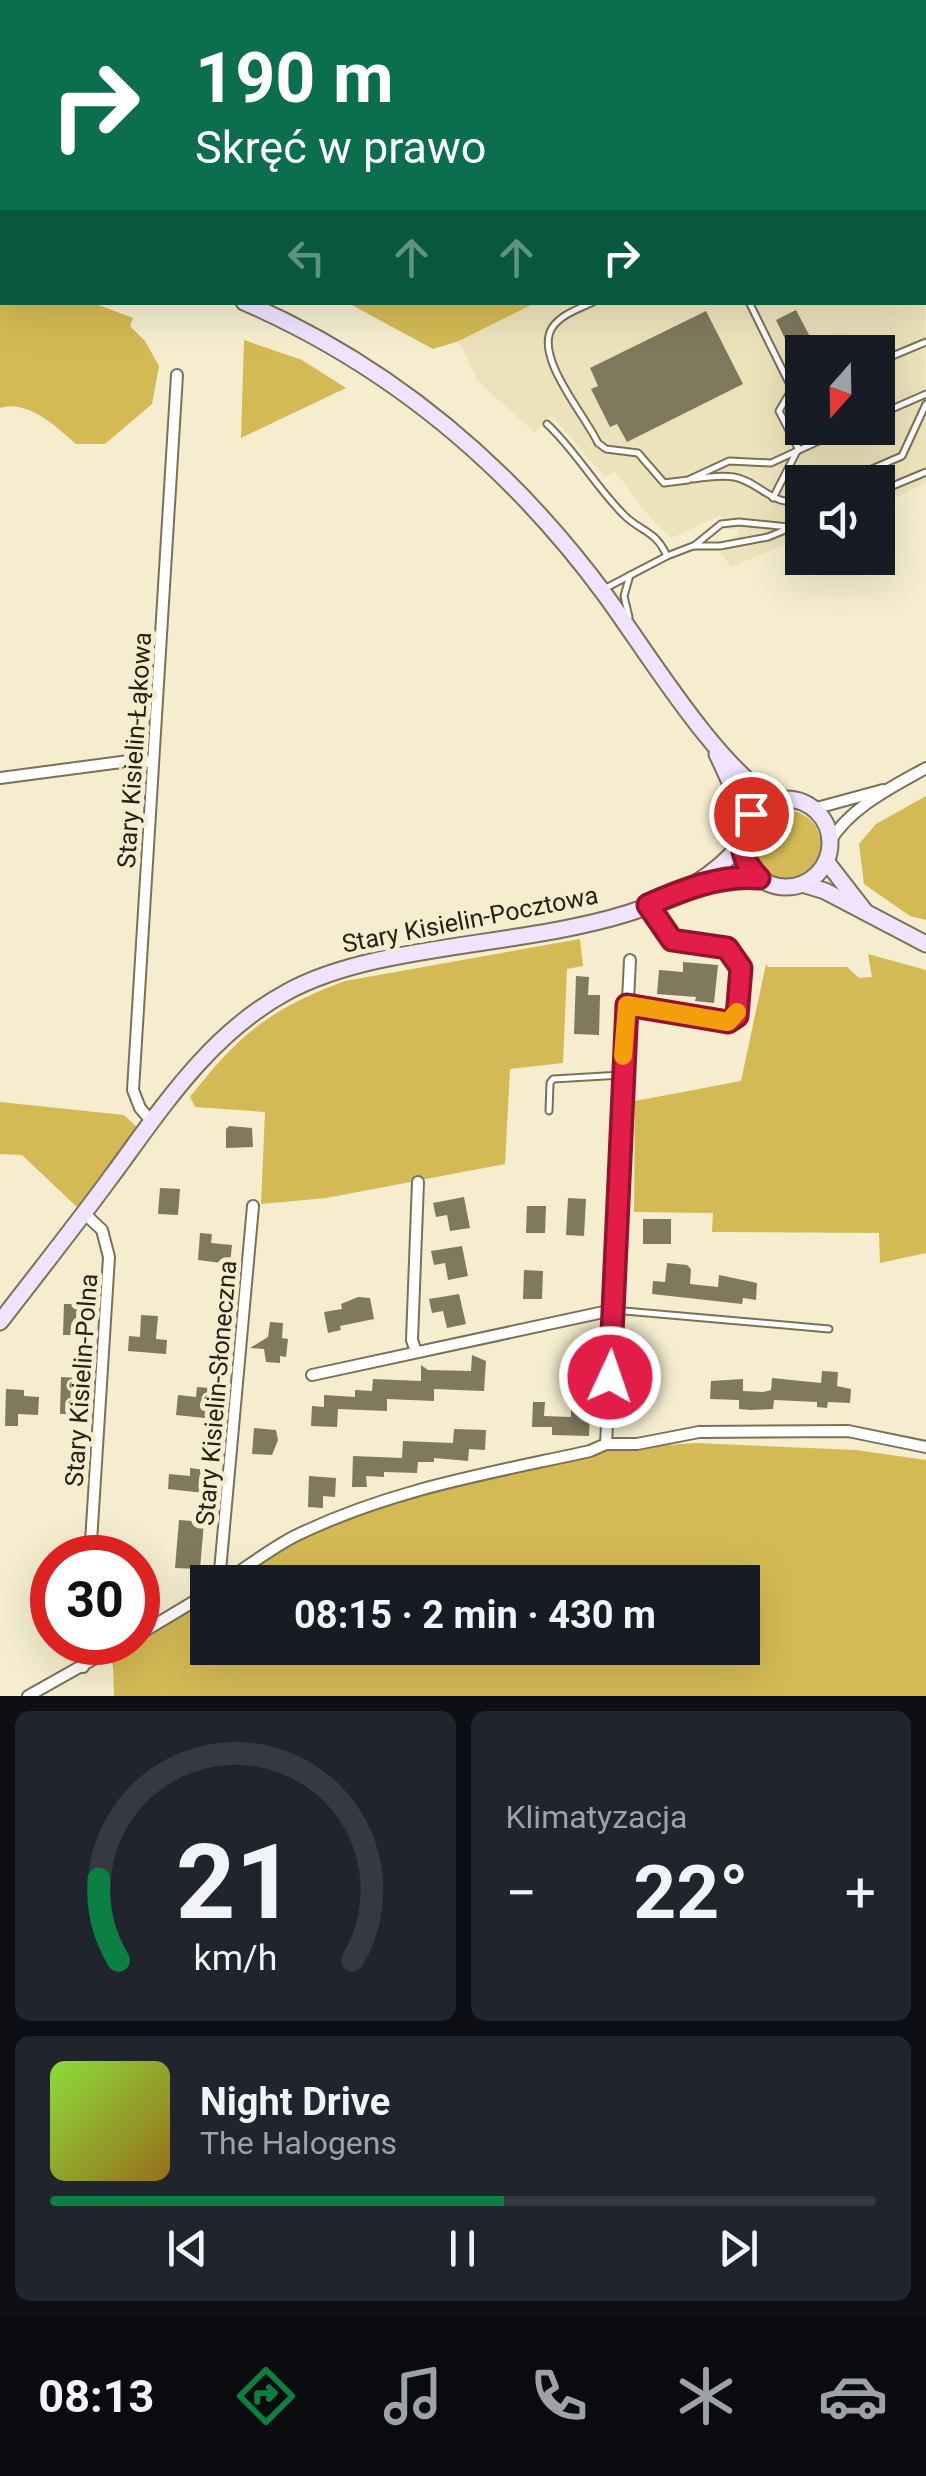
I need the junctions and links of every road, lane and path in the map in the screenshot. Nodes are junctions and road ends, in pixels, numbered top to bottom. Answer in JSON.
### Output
{"nodes":[{"id":1,"x":250,"y":305,"type":"edge"},
{"id":2,"x":587,"y":305,"type":"edge"},
{"id":3,"x":750,"y":305,"type":"edge"},
{"id":4,"x":926,"y":342,"type":"edge"},
{"id":5,"x":895,"y":355,"type":"edge"},
{"id":6,"x":785,"y":375,"type":"edge"},
{"id":7,"x":177,"y":376,"type":"dead end"},
{"id":8,"x":926,"y":394,"type":"edge"},
{"id":9,"x":926,"y":404,"type":"edge"},
{"id":10,"x":895,"y":407,"type":"edge"},
{"id":11,"x":547,"y":424,"type":"dead end"},
{"id":12,"x":796,"y":445,"type":"edge"},
{"id":13,"x":805,"y":445,"type":"edge"},
{"id":14,"x":798,"y":448,"type":"junction"},
{"id":15,"x":881,"y":465,"type":"edge"},
{"id":16,"x":926,"y":472,"type":"edge"},
{"id":17,"x":688,"y":480,"type":"junction"},
{"id":18,"x":895,"y":485,"type":"edge"},
{"id":19,"x":773,"y":498,"type":"junction"},
{"id":20,"x":785,"y":500,"type":"edge"},
{"id":21,"x":785,"y":526,"type":"edge"},
{"id":22,"x":785,"y":530,"type":"edge"},
{"id":23,"x":693,"y":546,"type":"junction"},
{"id":24,"x":667,"y":556,"type":"junction"},
{"id":25,"x":631,"y":574,"type":"junction"},
{"id":26,"x":602,"y":590,"type":"junction"},
{"id":27,"x":637,"y":639,"type":"junction"},
{"id":28,"x":708,"y":737,"type":"junction"},
{"id":29,"x":153,"y":762,"type":"junction"},
{"id":30,"x":926,"y":768,"type":"edge"},
{"id":31,"x":0,"y":778,"type":"edge"},
{"id":32,"x":888,"y":788,"type":"junction"},
{"id":33,"x":774,"y":801,"type":"junction"},
{"id":34,"x":814,"y":809,"type":"junction"},
{"id":35,"x":747,"y":819,"type":"junction"},
{"id":36,"x":830,"y":843,"type":"junction"},
{"id":37,"x":742,"y":844,"type":"junction"},
{"id":38,"x":826,"y":861,"type":"junction"},
{"id":39,"x":759,"y":878,"type":"junction"},
{"id":40,"x":802,"y":884,"type":"junction"},
{"id":41,"x":682,"y":890,"type":"junction"},
{"id":42,"x":648,"y":905,"type":"junction"},
{"id":43,"x":867,"y":913,"type":"junction"},
{"id":44,"x":926,"y":944,"type":"edge"},
{"id":45,"x":630,"y":960,"type":"dead end"},
{"id":46,"x":627,"y":1005,"type":"junction"},
{"id":47,"x":622,"y":1075,"type":"junction"},
{"id":48,"x":548,"y":1110,"type":"dead end"},
{"id":49,"x":152,"y":1122,"type":"junction"},
{"id":50,"x":418,"y":1182,"type":"dead end"},
{"id":51,"x":253,"y":1206,"type":"dead end"},
{"id":52,"x":84,"y":1213,"type":"junction"},
{"id":53,"x":613,"y":1310,"type":"junction"},
{"id":54,"x":0,"y":1322,"type":"edge"},
{"id":55,"x":829,"y":1328,"type":"dead end"},
{"id":56,"x":416,"y":1352,"type":"junction"},
{"id":57,"x":312,"y":1375,"type":"dead end"},
{"id":58,"x":606,"y":1444,"type":"junction"},
{"id":59,"x":926,"y":1447,"type":"edge"},
{"id":60,"x":91,"y":1535,"type":"edge"},
{"id":61,"x":223,"y":1565,"type":"edge"},
{"id":62,"x":249,"y":1565,"type":"edge"},
{"id":63,"x":190,"y":1604,"type":"edge"},
{"id":64,"x":160,"y":1621,"type":"edge"},
{"id":65,"x":85,"y":1665,"type":"edge"},
{"id":66,"x":82,"y":1667,"type":"joint"},
{"id":67,"x":28,"y":1696,"type":"edge"}],
"edges":[{"from":1,"to":26,"type":"main road"},
{"from":2,"to":17,"type":"lane"},
{"from":3,"to":6,"type":"lane"},
{"from":4,"to":5,"type":"lane"},
{"from":7,"to":29,"type":"street","name":"Stary Kisielin-Łąkowa"},
{"from":8,"to":10,"type":"lane"},
{"from":9,"to":15,"type":"lane"},
{"from":11,"to":24,"type":"lane"},
{"from":12,"to":14,"type":"lane"},
{"from":13,"to":14,"type":"lane"},
{"from":14,"to":17,"type":"lane"},
{"from":14,"to":19,"type":"lane"},
{"from":16,"to":18,"type":"lane"},
{"from":17,"to":19,"type":"lane"},
{"from":19,"to":20,"type":"lane"},
{"from":21,"to":23,"type":"lane"},
{"from":22,"to":23,"type":"lane"},
{"from":23,"to":24,"type":"lane"},
{"from":24,"to":25,"type":"lane"},
{"from":25,"to":26,"type":"lane"},
{"from":25,"to":27,"type":"lane"},
{"from":26,"to":27,"type":"main road"},
{"from":27,"to":28,"type":"main road"},
{"from":28,"to":33,"type":"main road"},
{"from":28,"to":35,"type":"main road"},
{"from":29,"to":31,"type":"street"},
{"from":29,"to":49,"type":"street","name":"Stary Kisielin-Łąkowa"},
{"from":30,"to":32,"type":"street"},
{"from":32,"to":34,"type":"street"},
{"from":32,"to":36,"type":"street"},
{"from":33,"to":34,"type":"main road"},
{"from":33,"to":35,"type":"main road"},
{"from":34,"to":36,"type":"main road"},
{"from":35,"to":37,"type":"main road"},
{"from":36,"to":38,"type":"main road"},
{"from":37,"to":39,"type":"main road"},
{"from":37,"to":41,"type":"main road","name":"Stary Kisielin-Pocztowa"},
{"from":38,"to":40,"type":"main road"},
{"from":38,"to":43,"type":"main road"},
{"from":39,"to":40,"type":"main road"},
{"from":39,"to":41,"type":"main road","name":"Stary Kisielin-Pocztowa"},
{"from":40,"to":43,"type":"main road"},
{"from":41,"to":42,"type":"main road","name":"Stary Kisielin-Pocztowa"},
{"from":42,"to":46,"type":"lane"},
{"from":42,"to":49,"type":"main road","name":"Stary Kisielin-Pocztowa"},
{"from":43,"to":44,"type":"main road"},
{"from":45,"to":46,"type":"street"},
{"from":46,"to":47,"type":"street"},
{"from":47,"to":48,"type":"lane"},
{"from":47,"to":53,"type":"street"},
{"from":49,"to":52,"type":"main road","name":"Stary Kisielin-Pocztowa"},
{"from":50,"to":56,"type":"street"},
{"from":51,"to":61,"type":"street","name":"Stary Kisielin-Słoneczna"},
{"from":52,"to":54,"type":"main road","name":"Stary Kisielin-Pocztowa"},
{"from":52,"to":60,"type":"street","name":"Stary Kisielin-Polna"},
{"from":53,"to":55,"type":"lane"},
{"from":53,"to":56,"type":"street"},
{"from":53,"to":58,"type":"street"},
{"from":56,"to":57,"type":"street"},
{"from":58,"to":59,"type":"street"},
{"from":58,"to":62,"type":"street"},
{"from":63,"to":64,"type":"street"},
{"from":65,"to":66,"type":"street"},
{"from":66,"to":67,"type":"street"}]}
